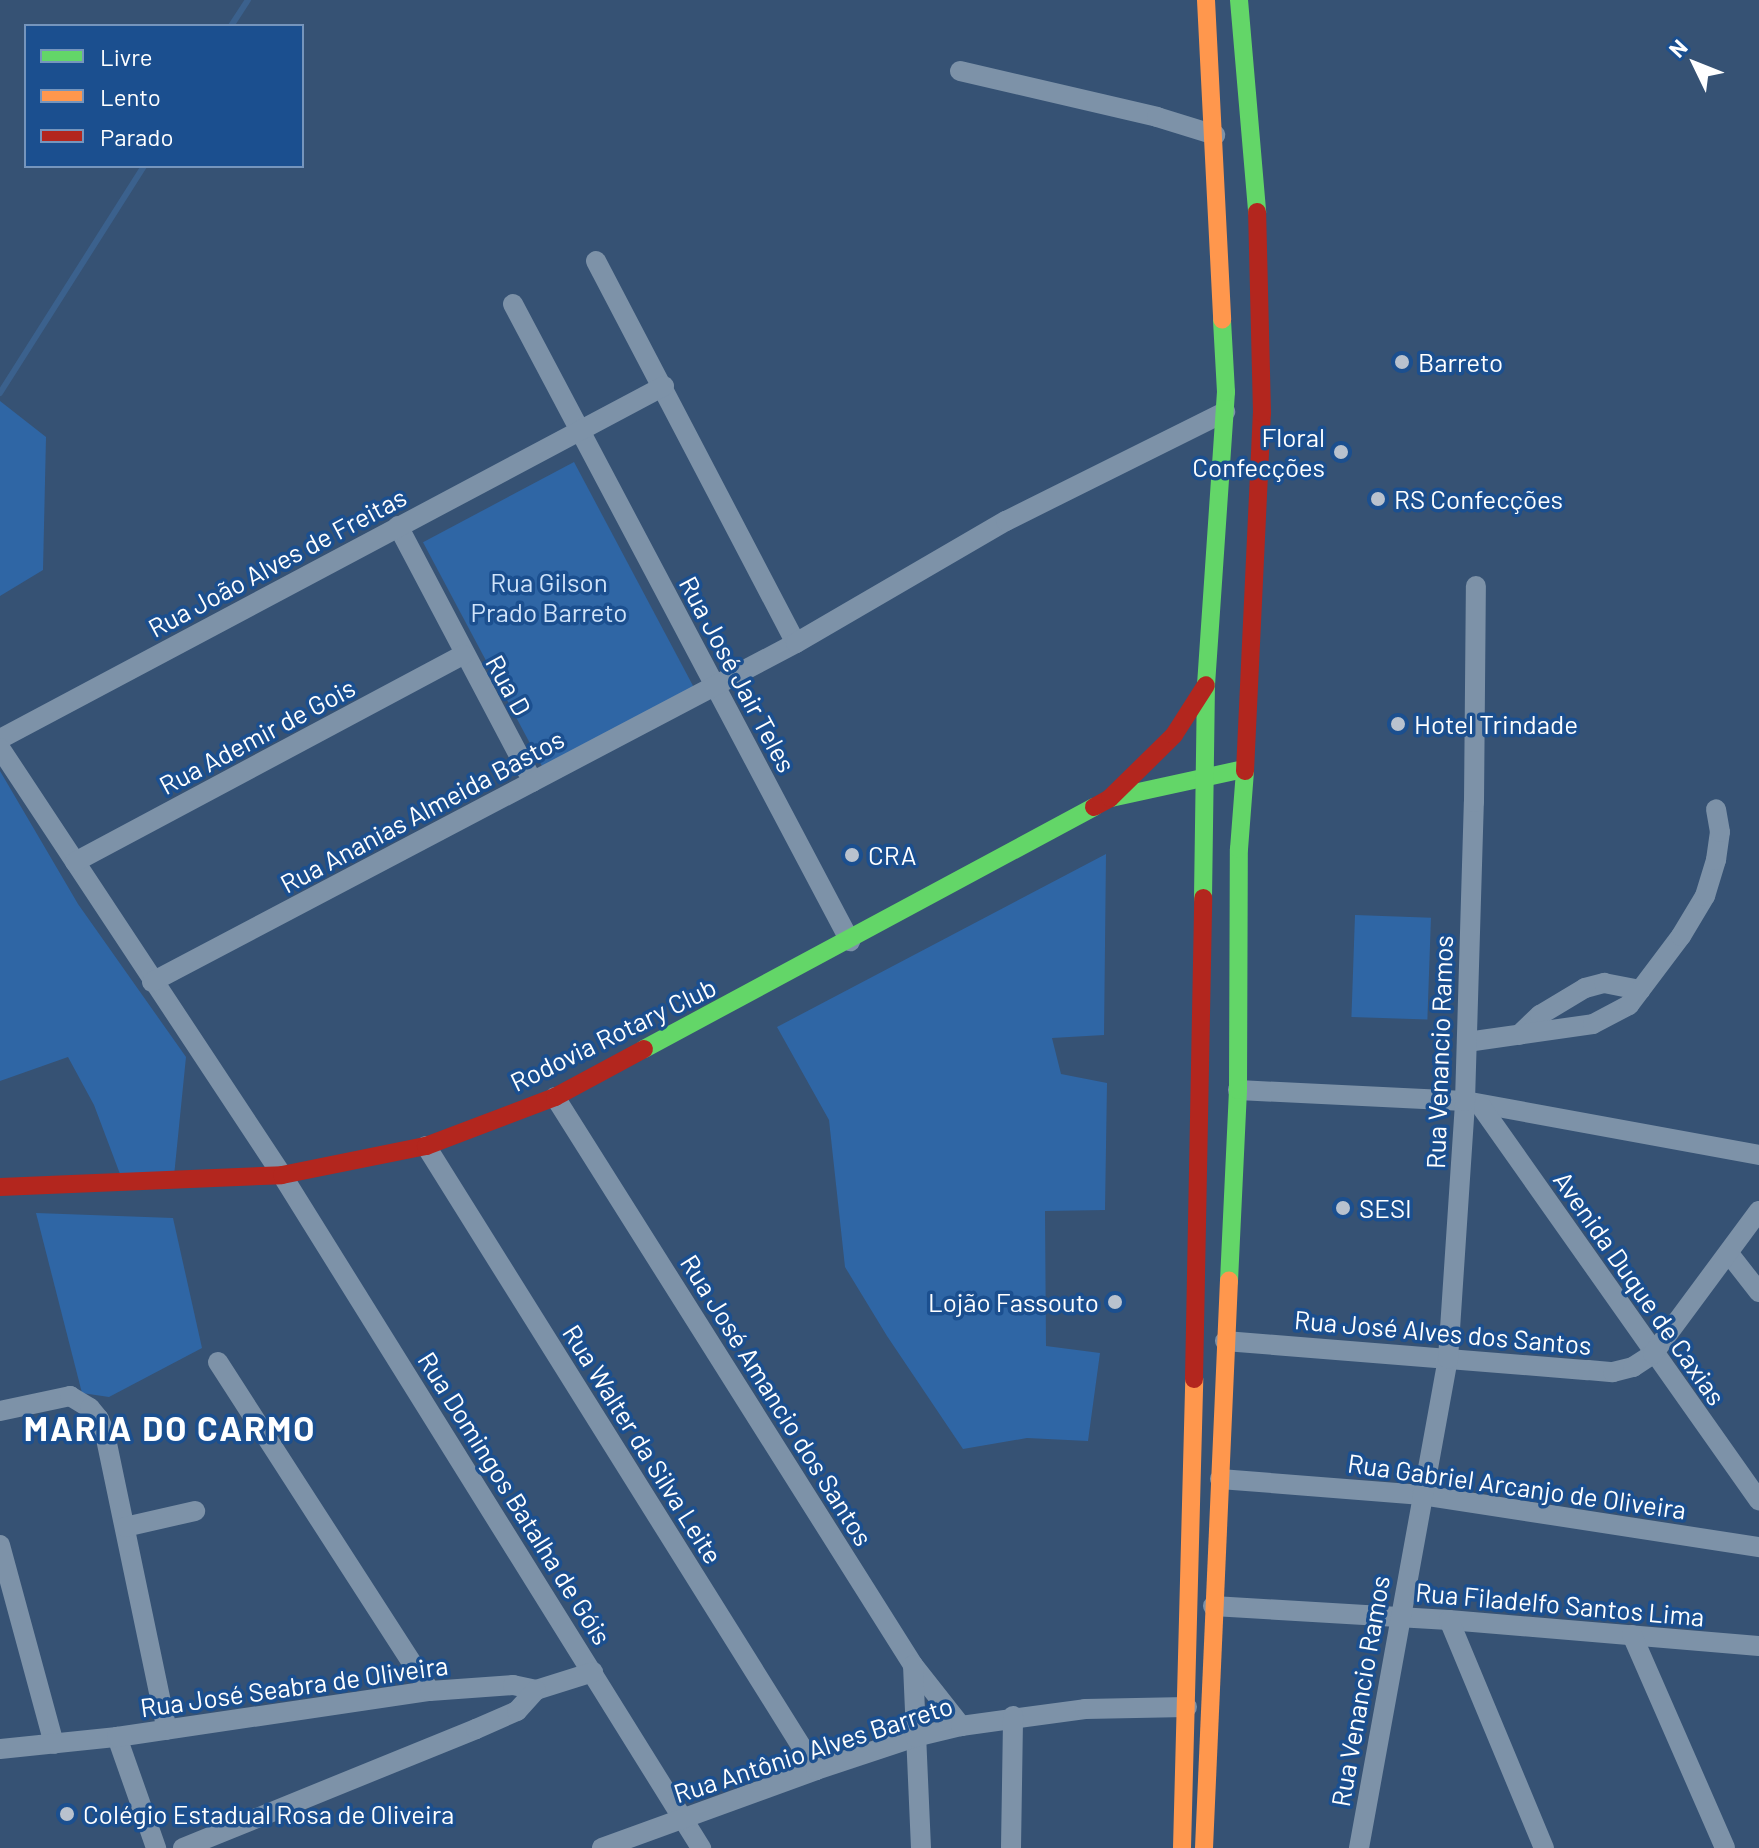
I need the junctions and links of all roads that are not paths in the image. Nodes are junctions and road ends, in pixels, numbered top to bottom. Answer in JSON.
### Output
{"nodes":[{"id":1,"x":1206,"y":0,"type":"edge"},
{"id":2,"x":1239,"y":0,"type":"edge"},
{"id":3,"x":960,"y":71,"type":"dead end"},
{"id":4,"x":1215,"y":135,"type":"junction"},
{"id":5,"x":596,"y":261,"type":"dead end"},
{"id":6,"x":513,"y":304,"type":"dead end"},
{"id":7,"x":664,"y":386,"type":"junction"},
{"id":8,"x":1224,"y":422,"type":"junction"},
{"id":9,"x":579,"y":431,"type":"junction"},
{"id":10,"x":1260,"y":432,"type":"junction"},
{"id":11,"x":398,"y":526,"type":"junction"},
{"id":12,"x":1476,"y":586,"type":"dead end"},
{"id":13,"x":796,"y":643,"type":"junction"},
{"id":14,"x":463,"y":655,"type":"junction"},
{"id":15,"x":715,"y":685,"type":"junction"},
{"id":16,"x":1206,"y":685,"type":"junction"},
{"id":17,"x":0,"y":739,"type":"edge"},
{"id":18,"x":0,"y":748,"type":"edge"},
{"id":19,"x":1244,"y":769,"type":"junction"},
{"id":20,"x":1205,"y":777,"type":"junction"},
{"id":21,"x":533,"y":782,"type":"junction"},
{"id":22,"x":1110,"y":798,"type":"junction"},
{"id":23,"x":1716,"y":809,"type":"dead end"},
{"id":24,"x":75,"y":862,"type":"junction"},
{"id":25,"x":850,"y":941,"type":"junction"},
{"id":26,"x":152,"y":982,"type":"junction"},
{"id":27,"x":1640,"y":990,"type":"junction"},
{"id":28,"x":1519,"y":1035,"type":"junction"},
{"id":29,"x":1467,"y":1042,"type":"junction"},
{"id":30,"x":1238,"y":1090,"type":"junction"},
{"id":31,"x":555,"y":1097,"type":"junction"},
{"id":32,"x":1472,"y":1103,"type":"junction"},
{"id":33,"x":426,"y":1146,"type":"junction"},
{"id":34,"x":1236,"y":1152,"type":"junction"},
{"id":35,"x":1200,"y":1155,"type":"junction"},
{"id":36,"x":1759,"y":1155,"type":"edge"},
{"id":37,"x":282,"y":1175,"type":"junction"},
{"id":38,"x":0,"y":1187,"type":"edge"},
{"id":39,"x":1759,"y":1211,"type":"edge"},
{"id":40,"x":1730,"y":1255,"type":"junction"},
{"id":41,"x":1759,"y":1292,"type":"edge"},
{"id":42,"x":1225,"y":1341,"type":"junction"},
{"id":43,"x":1653,"y":1354,"type":"junction"},
{"id":44,"x":1448,"y":1359,"type":"junction"},
{"id":45,"x":218,"y":1362,"type":"dead end"},
{"id":46,"x":0,"y":1411,"type":"edge"},
{"id":47,"x":1220,"y":1479,"type":"junction"},
{"id":48,"x":1422,"y":1495,"type":"junction"},
{"id":49,"x":1759,"y":1500,"type":"edge"},
{"id":50,"x":195,"y":1511,"type":"dead end"},
{"id":51,"x":125,"y":1527,"type":"junction"},
{"id":52,"x":0,"y":1545,"type":"edge"},
{"id":53,"x":1759,"y":1547,"type":"edge"},
{"id":54,"x":1213,"y":1606,"type":"junction"},
{"id":55,"x":1400,"y":1617,"type":"junction"},
{"id":56,"x":1449,"y":1620,"type":"junction"},
{"id":57,"x":1632,"y":1635,"type":"junction"},
{"id":58,"x":1759,"y":1646,"type":"edge"},
{"id":59,"x":913,"y":1665,"type":"junction"},
{"id":60,"x":593,"y":1672,"type":"junction"},
{"id":61,"x":536,"y":1690,"type":"junction"},
{"id":62,"x":430,"y":1691,"type":"junction"},
{"id":63,"x":1187,"y":1707,"type":"junction"},
{"id":64,"x":1013,"y":1716,"type":"junction"},
{"id":65,"x":961,"y":1726,"type":"junction"},
{"id":66,"x":167,"y":1730,"type":"junction"},
{"id":67,"x":117,"y":1737,"type":"junction"},
{"id":68,"x":915,"y":1737,"type":"junction"},
{"id":69,"x":54,"y":1744,"type":"junction"},
{"id":70,"x":0,"y":1749,"type":"edge"},
{"id":71,"x":816,"y":1770,"type":"junction"},
{"id":72,"x":684,"y":1819,"type":"junction"},
{"id":73,"x":156,"y":1848,"type":"edge"},
{"id":74,"x":183,"y":1848,"type":"edge"},
{"id":75,"x":602,"y":1848,"type":"edge"},
{"id":76,"x":701,"y":1848,"type":"edge"},
{"id":77,"x":921,"y":1848,"type":"edge"},
{"id":78,"x":1011,"y":1848,"type":"edge"},
{"id":79,"x":1182,"y":1848,"type":"edge"},
{"id":80,"x":1204,"y":1848,"type":"edge"},
{"id":81,"x":1359,"y":1848,"type":"edge"},
{"id":82,"x":1544,"y":1848,"type":"edge"},
{"id":83,"x":1725,"y":1848,"type":"edge"}],
"edges":[{"from":1,"to":4,"type":"main road"},
{"from":2,"to":10,"type":"main road"},
{"from":3,"to":4,"type":"street"},
{"from":4,"to":8,"type":"main road"},
{"from":5,"to":7,"type":"street"},
{"from":6,"to":9,"type":"street","name":"Rua José Jair Teles"},
{"from":7,"to":9,"type":"street","name":"Rua João Alves de Freitas"},
{"from":7,"to":13,"type":"street"},
{"from":8,"to":10,"type":"main road"},
{"from":8,"to":13,"type":"street","name":"Rua Ananias Almeida Bastos"},
{"from":8,"to":16,"type":"main road"},
{"from":9,"to":11,"type":"street","name":"Rua João Alves de Freitas"},
{"from":9,"to":15,"type":"street","name":"Rua José Jair Teles"},
{"from":10,"to":19,"type":"main road"},
{"from":11,"to":14,"type":"street","name":"Rua D"},
{"from":11,"to":17,"type":"street","name":"Rua João Alves de Freitas"},
{"from":12,"to":29,"type":"street","name":"Rua Venancio Ramos"},
{"from":13,"to":15,"type":"street","name":"Rua Ananias Almeida Bastos"},
{"from":14,"to":21,"type":"street","name":"Rua D"},
{"from":14,"to":24,"type":"street","name":"Rua Ademir de Gois"},
{"from":15,"to":21,"type":"street","name":"Rua Ananias Almeida Bastos"},
{"from":15,"to":25,"type":"street","name":"Rua José Jair Teles"},
{"from":16,"to":20,"type":"main road"},
{"from":16,"to":22,"type":"main road"},
{"from":18,"to":24,"type":"street"},
{"from":19,"to":20,"type":"main road"},
{"from":19,"to":30,"type":"main road"},
{"from":20,"to":22,"type":"main road"},
{"from":20,"to":35,"type":"main road"},
{"from":21,"to":26,"type":"street","name":"Rua Ananias Almeida Bastos"},
{"from":22,"to":25,"type":"main road","name":"Rodovia Rotary Club"},
{"from":23,"to":27,"type":"street"},
{"from":24,"to":26,"type":"street"},
{"from":25,"to":31,"type":"main road","name":"Rodovia Rotary Club"},
{"from":26,"to":37,"type":"street"},
{"from":27,"to":28,"type":"street"},
{"from":27,"to":28,"type":"street"},
{"from":28,"to":29,"type":"street"},
{"from":29,"to":32,"type":"street","name":"Rua Venancio Ramos"},
{"from":30,"to":32,"type":"street"},
{"from":30,"to":34,"type":"main road"},
{"from":31,"to":33,"type":"main road","name":"Rodovia Rotary Club"},
{"from":31,"to":59,"type":"street","name":"Rua José Amancio dos Santos"},
{"from":32,"to":36,"type":"street"},
{"from":32,"to":43,"type":"street","name":"Avenida Duque de Caxias"},
{"from":32,"to":44,"type":"street","name":"Rua Venancio Ramos"},
{"from":33,"to":37,"type":"main road","name":"Rodovia Rotary Club"},
{"from":33,"to":71,"type":"street","name":"Rua Walter da Silva Leite"},
{"from":34,"to":35,"type":"main road"},
{"from":34,"to":42,"type":"main road"},
{"from":35,"to":63,"type":"main road"},
{"from":37,"to":38,"type":"main road","name":"Rodovia Rotary Club"},
{"from":37,"to":60,"type":"street","name":"Rua Domingos Batalha de Góis"},
{"from":39,"to":40,"type":"street"},
{"from":40,"to":41,"type":"street"},
{"from":40,"to":43,"type":"street"},
{"from":42,"to":44,"type":"street","name":"Rua José Alves dos Santos"},
{"from":42,"to":47,"type":"main road"},
{"from":43,"to":44,"type":"street","name":"Rua José Alves dos Santos"},
{"from":43,"to":49,"type":"street","name":"Avenida Duque de Caxias"},
{"from":44,"to":48,"type":"street","name":"Rua Venancio Ramos"},
{"from":45,"to":62,"type":"street"},
{"from":46,"to":51,"type":"street"},
{"from":47,"to":48,"type":"street","name":"Rua Gabriel Arcanjo de Oliveira"},
{"from":47,"to":54,"type":"main road"},
{"from":48,"to":53,"type":"street","name":"Rua Gabriel Arcanjo de Oliveira"},
{"from":48,"to":55,"type":"street","name":"Rua Venancio Ramos"},
{"from":50,"to":51,"type":"street"},
{"from":51,"to":66,"type":"street"},
{"from":52,"to":69,"type":"street"},
{"from":54,"to":55,"type":"street","name":"Rua Filadelfo Santos Lima"},
{"from":54,"to":80,"type":"main road"},
{"from":55,"to":56,"type":"street","name":"Rua Filadelfo Santos Lima"},
{"from":55,"to":81,"type":"street","name":"Rua Venancio Ramos"},
{"from":56,"to":57,"type":"street","name":"Rua Filadelfo Santos Lima"},
{"from":56,"to":82,"type":"street"},
{"from":57,"to":58,"type":"street","name":"Rua Filadelfo Santos Lima"},
{"from":57,"to":83,"type":"street"},
{"from":59,"to":65,"type":"street","name":"Rua José Amancio dos Santos"},
{"from":59,"to":68,"type":"street"},
{"from":60,"to":61,"type":"street","name":"Rua José Seabra de Oliveira"},
{"from":60,"to":72,"type":"street","name":"Rua Domingos Batalha de Góis"},
{"from":61,"to":62,"type":"street","name":"Rua José Seabra de Oliveira"},
{"from":61,"to":74,"type":"street"},
{"from":62,"to":66,"type":"street","name":"Rua José Seabra de Oliveira"},
{"from":63,"to":64,"type":"street","name":"Rua Antônio Alves Barreto"},
{"from":63,"to":79,"type":"main road"},
{"from":64,"to":65,"type":"street","name":"Rua Antônio Alves Barreto"},
{"from":64,"to":78,"type":"street"},
{"from":65,"to":68,"type":"street","name":"Rua Antônio Alves Barreto"},
{"from":66,"to":67,"type":"street","name":"Rua José Seabra de Oliveira"},
{"from":67,"to":69,"type":"street","name":"Rua José Seabra de Oliveira"},
{"from":67,"to":73,"type":"street"},
{"from":68,"to":71,"type":"street","name":"Rua Antônio Alves Barreto"},
{"from":68,"to":77,"type":"street"},
{"from":69,"to":70,"type":"street","name":"Rua José Seabra de Oliveira"},
{"from":71,"to":72,"type":"street","name":"Rua Antônio Alves Barreto"},
{"from":72,"to":75,"type":"street","name":"Rua Antônio Alves Barreto"},
{"from":72,"to":76,"type":"street","name":"Rua Domingos Batalha de Góis"}]}
